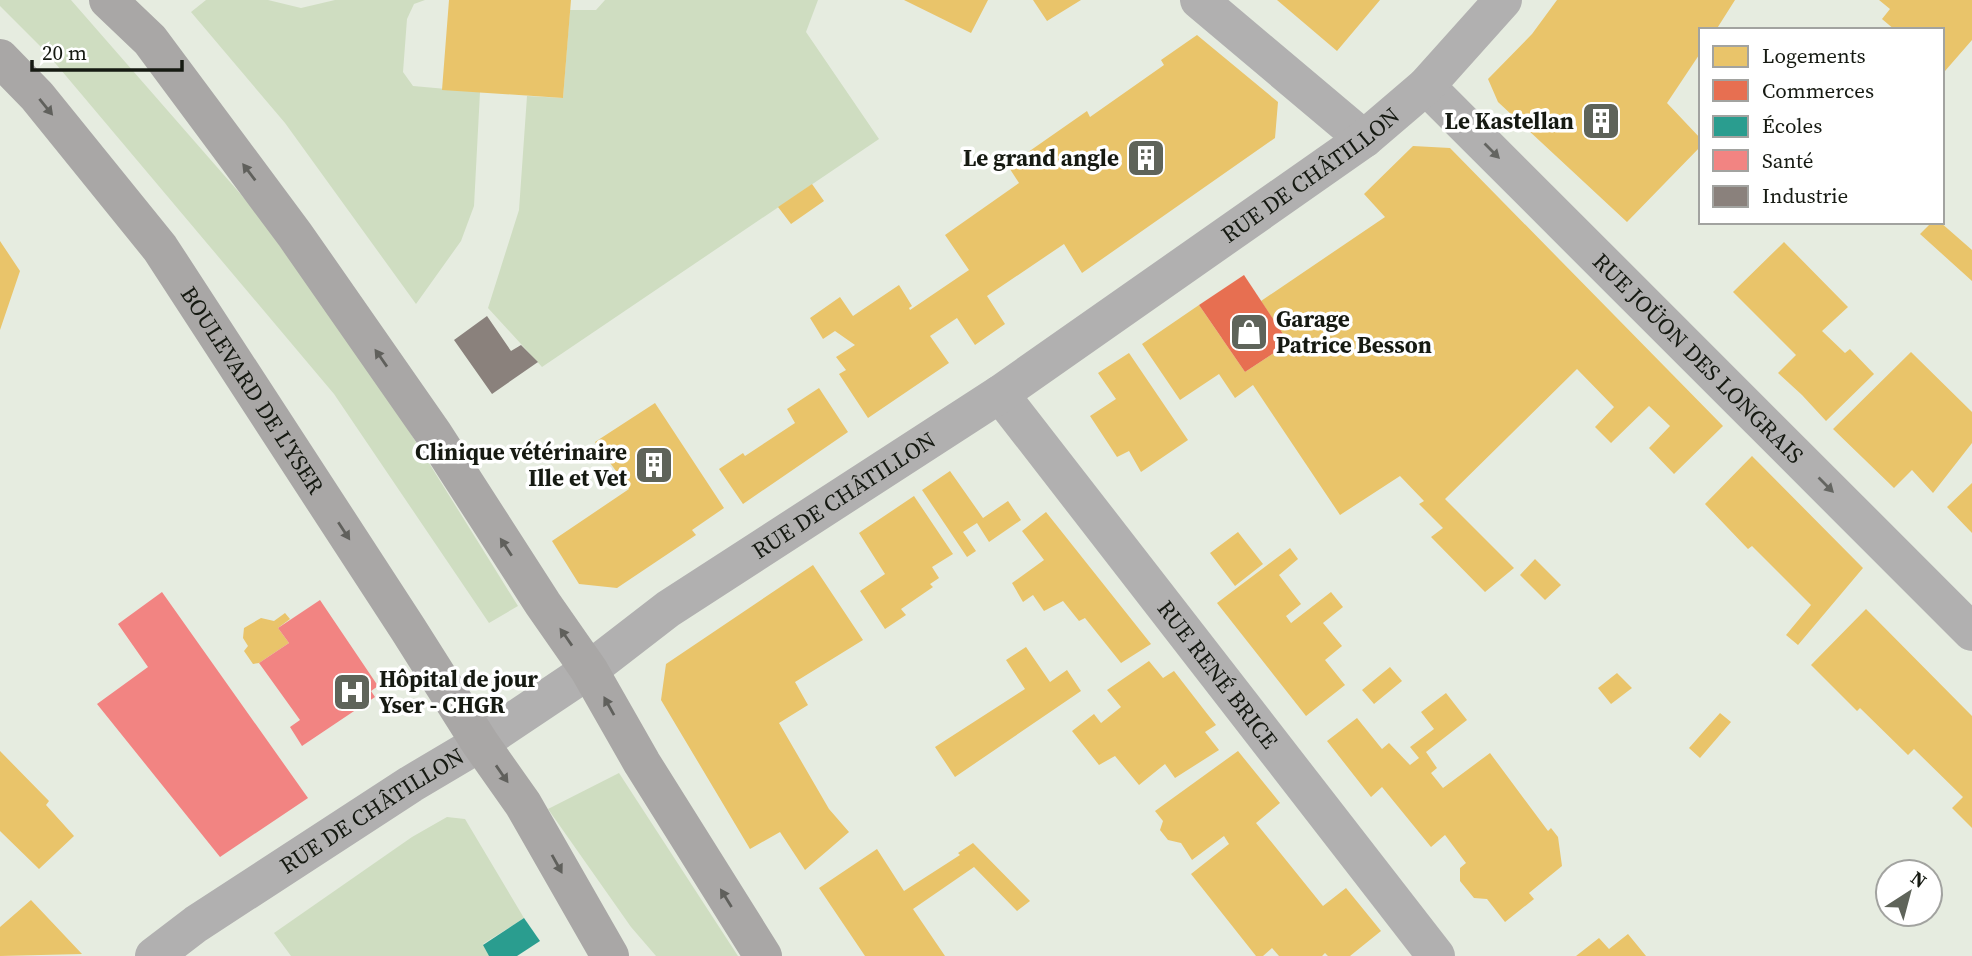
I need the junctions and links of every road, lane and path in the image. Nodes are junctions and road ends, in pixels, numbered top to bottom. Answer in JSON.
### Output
{"nodes":[{"id":1,"x":108,"y":0,"type":"edge"},
{"id":2,"x":1199,"y":0,"type":"edge"},
{"id":3,"x":1503,"y":0,"type":"edge"},
{"id":4,"x":0,"y":58,"type":"edge"},
{"id":5,"x":1426,"y":86,"type":"junction"},
{"id":6,"x":1364,"y":138,"type":"junction"},
{"id":7,"x":1000,"y":394,"type":"junction"},
{"id":8,"x":1972,"y":632,"type":"edge"},
{"id":9,"x":589,"y":670,"type":"junction"},
{"id":10,"x":480,"y":743,"type":"junction"},
{"id":11,"x":154,"y":956,"type":"edge"},
{"id":12,"x":610,"y":956,"type":"edge"},
{"id":13,"x":763,"y":956,"type":"edge"},
{"id":14,"x":1437,"y":956,"type":"edge"}],
"edges":[{"from":9,"to":1,"type":"main road","one_way":true},
{"from":2,"to":6,"type":"street"},
{"from":3,"to":5,"type":"street","name":"RUE DE CHÂTILLON"},
{"from":4,"to":10,"type":"main road","name":"BOULEVARD DE L'YSER","one_way":true},
{"from":5,"to":6,"type":"street","name":"RUE DE CHÂTILLON"},
{"from":5,"to":8,"type":"street","name":"RUE JOÜON DES LONGRAIS","one_way":true},
{"from":6,"to":7,"type":"street","name":"RUE DE CHÂTILLON"},
{"from":7,"to":9,"type":"street","name":"RUE DE CHÂTILLON"},
{"from":7,"to":14,"type":"street","name":"RUE RENÉ BRICE"},
{"from":9,"to":10,"type":"street","name":"RUE DE CHÂTILLON"},
{"from":13,"to":9,"type":"main road","one_way":true},
{"from":10,"to":11,"type":"street","name":"RUE DE CHÂTILLON"},
{"from":10,"to":12,"type":"main road","name":"BOULEVARD DE L'YSER","one_way":true}]}
